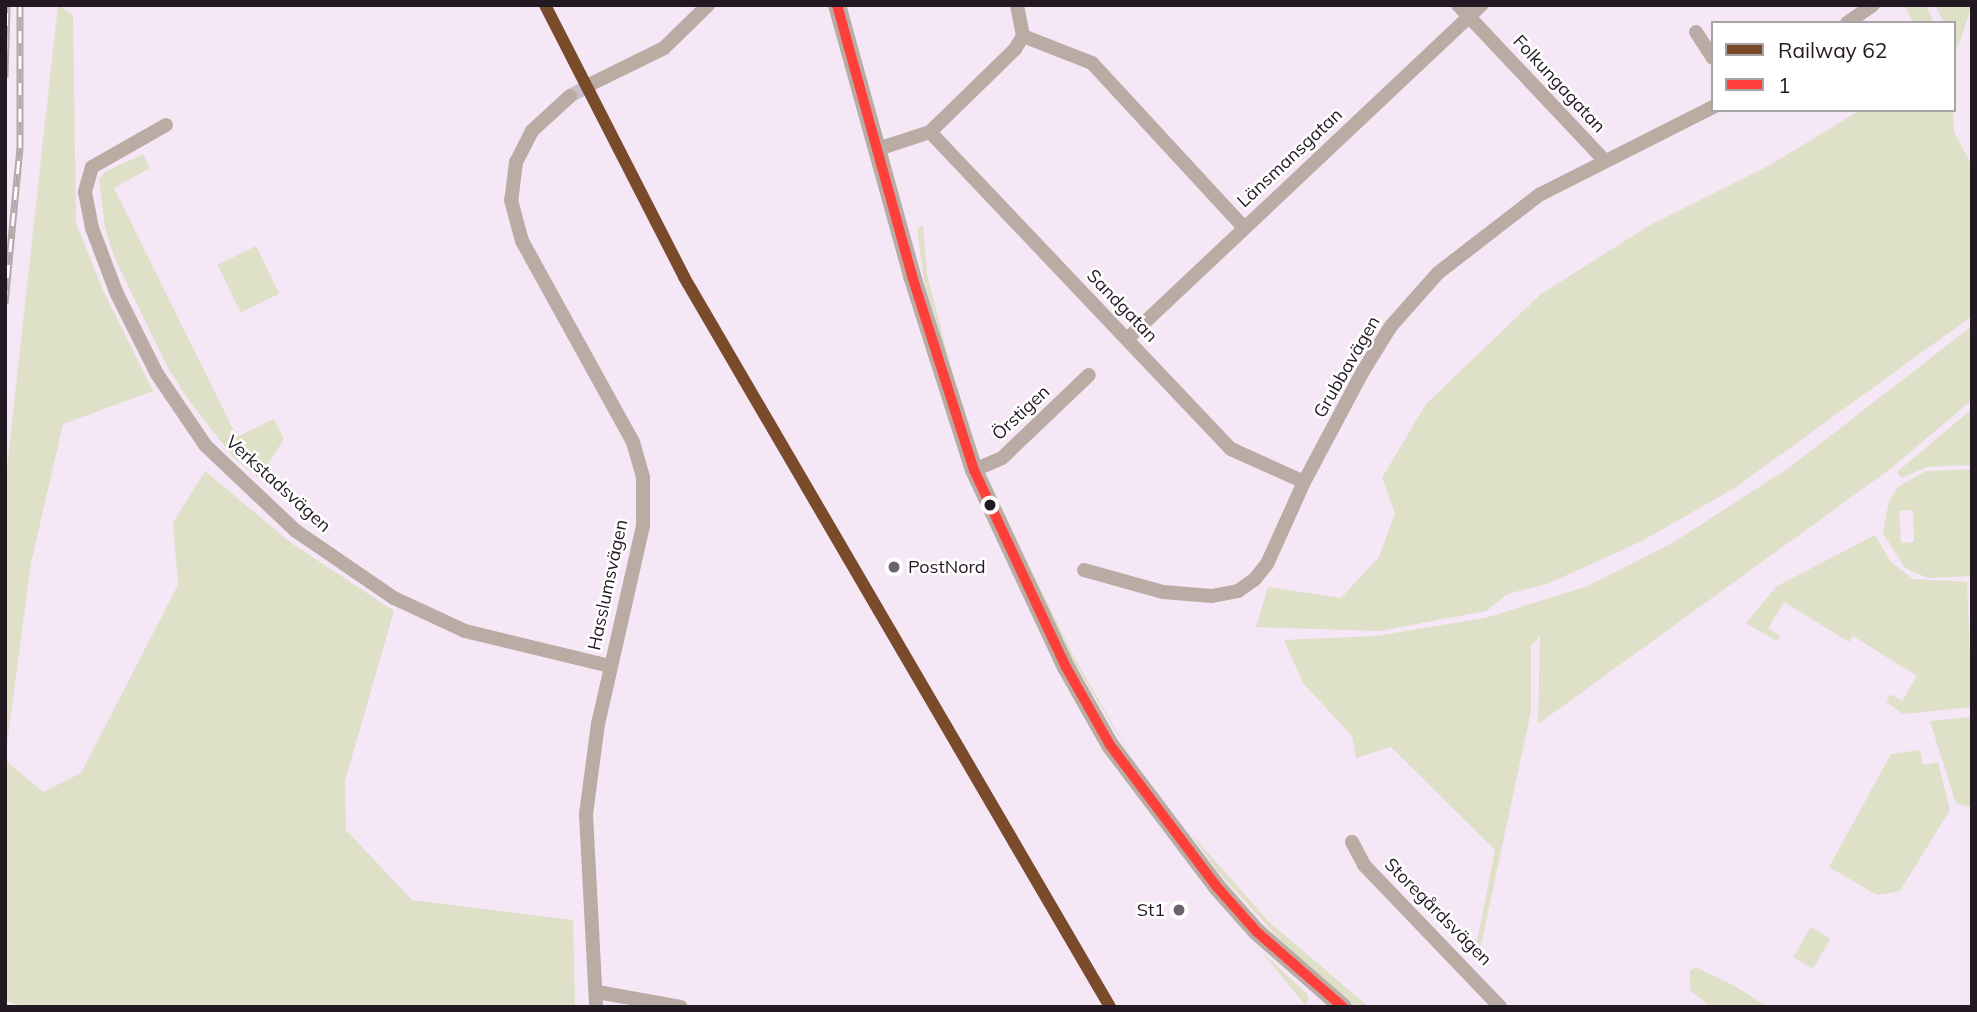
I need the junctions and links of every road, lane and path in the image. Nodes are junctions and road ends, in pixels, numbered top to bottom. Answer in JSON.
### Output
{"nodes":[{"id":1,"x":708,"y":5,"type":"edge"},
{"id":2,"x":837,"y":5,"type":"edge"},
{"id":3,"x":1017,"y":5,"type":"edge"},
{"id":4,"x":1458,"y":5,"type":"edge"},
{"id":5,"x":1481,"y":5,"type":"edge"},
{"id":6,"x":1873,"y":5,"type":"edge"},
{"id":7,"x":1468,"y":16,"type":"junction"},
{"id":8,"x":1850,"y":21,"type":"edge"},
{"id":9,"x":1696,"y":32,"type":"dead end"},
{"id":10,"x":1023,"y":36,"type":"junction"},
{"id":11,"x":1711,"y":55,"type":"edge"},
{"id":12,"x":593,"y":83,"type":"tunnel mouth"},
{"id":13,"x":570,"y":96,"type":"tunnel mouth"},
{"id":14,"x":1711,"y":108,"type":"edge"},
{"id":15,"x":166,"y":125,"type":"dead end"},
{"id":16,"x":930,"y":132,"type":"junction"},
{"id":17,"x":878,"y":149,"type":"junction"},
{"id":18,"x":1603,"y":159,"type":"junction"},
{"id":19,"x":1244,"y":228,"type":"junction"},
{"id":20,"x":1127,"y":339,"type":"junction"},
{"id":21,"x":1089,"y":376,"type":"dead end"},
{"id":22,"x":974,"y":470,"type":"junction"},
{"id":23,"x":1304,"y":482,"type":"junction"},
{"id":24,"x":1084,"y":570,"type":"dead end"},
{"id":25,"x":610,"y":666,"type":"junction"},
{"id":26,"x":1352,"y":842,"type":"dead end"},
{"id":27,"x":596,"y":999,"type":"edge"},
{"id":28,"x":681,"y":1007,"type":"edge"},
{"id":29,"x":1343,"y":1007,"type":"edge"},
{"id":30,"x":1500,"y":1007,"type":"edge"}],
"edges":[{"from":1,"to":12,"type":"street"},
{"from":2,"to":17,"type":"street"},
{"from":3,"to":10,"type":"street"},
{"from":4,"to":7,"type":"street","name":"Folkungagatan"},
{"from":5,"to":7,"type":"street","name":"Länsmansgatan"},
{"from":6,"to":8,"type":"street"},
{"from":7,"to":18,"type":"street","name":"Folkungagatan"},
{"from":7,"to":19,"type":"street","name":"Länsmansgatan"},
{"from":9,"to":11,"type":"street"},
{"from":10,"to":16,"type":"street"},
{"from":10,"to":19,"type":"street"},
{"from":13,"to":25,"type":"street","name":"Hasslumsvägen"},
{"from":14,"to":18,"type":"street","name":"Grubbavägen"},
{"from":15,"to":25,"type":"street","name":"Verkstadsvägen"},
{"from":16,"to":17,"type":"street"},
{"from":16,"to":20,"type":"street","name":"Sandgatan"},
{"from":17,"to":22,"type":"street"},
{"from":18,"to":23,"type":"street","name":"Grubbavägen"},
{"from":19,"to":20,"type":"street","name":"Länsmansgatan"},
{"from":20,"to":23,"type":"street","name":"Sandgatan"},
{"from":21,"to":22,"type":"street","name":"Örstigen"},
{"from":22,"to":29,"type":"street"},
{"from":23,"to":24,"type":"street","name":"Grubbavägen"},
{"from":25,"to":27,"type":"street","name":"Hasslumsvägen"},
{"from":26,"to":30,"type":"street","name":"Storegårdsvägen"},
{"from":27,"to":28,"type":"street"}]}
